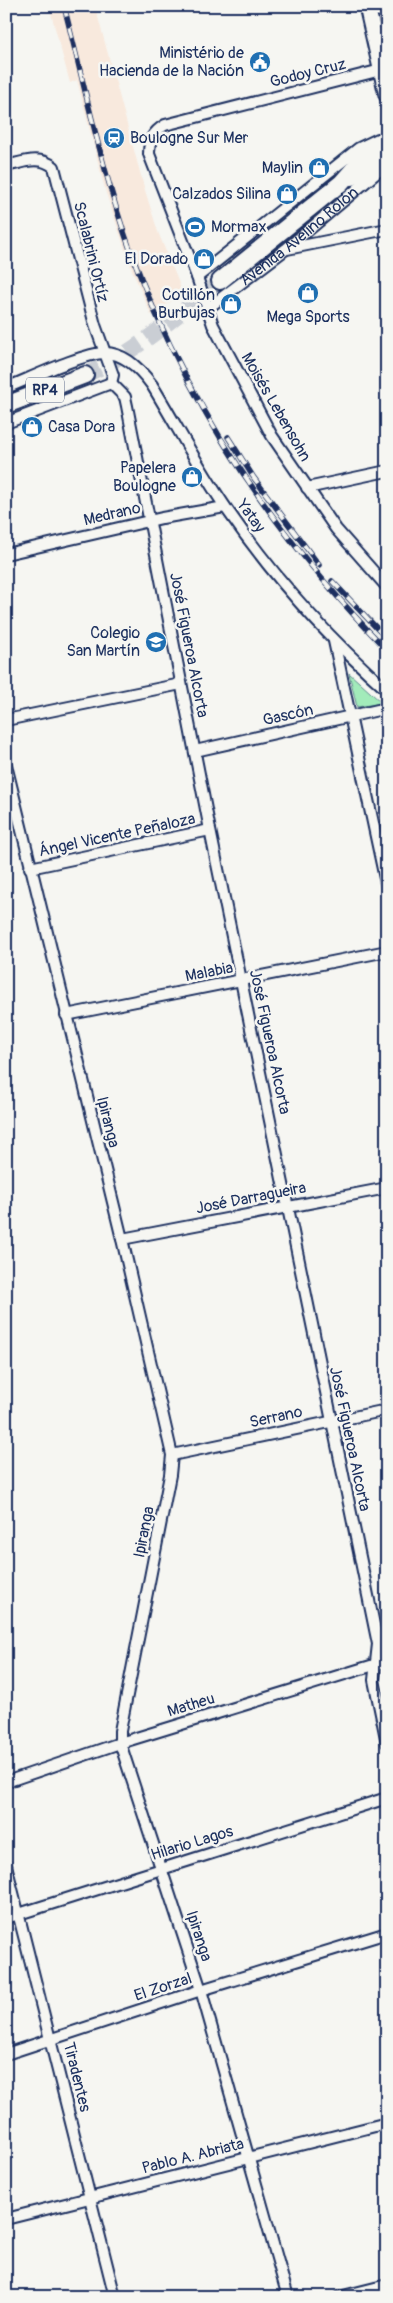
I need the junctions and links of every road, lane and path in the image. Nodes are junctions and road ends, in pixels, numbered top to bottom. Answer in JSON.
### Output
{"nodes":[{"id":1,"x":367,"y":6,"type":"edge"},
{"id":2,"x":381,"y":70,"type":"junction"},
{"id":3,"x":387,"y":95,"type":"edge"},
{"id":4,"x":157,"y":130,"type":"joint"},
{"id":5,"x":387,"y":136,"type":"edge"},
{"id":6,"x":387,"y":153,"type":"edge"},
{"id":7,"x":387,"y":161,"type":"edge"},
{"id":8,"x":6,"y":166,"type":"edge"},
{"id":9,"x":341,"y":183,"type":"junction"},
{"id":10,"x":387,"y":229,"type":"edge"},
{"id":11,"x":286,"y":249,"type":"junction"},
{"id":12,"x":197,"y":277,"type":"junction"},
{"id":13,"x":220,"y":281,"type":"tunnel mouth"},
{"id":14,"x":208,"y":308,"type":"junction"},
{"id":15,"x":106,"y":353,"type":"junction"},
{"id":16,"x":85,"y":375,"type":"tunnel mouth"},
{"id":17,"x":111,"y":383,"type":"junction"},
{"id":18,"x":6,"y":388,"type":"edge"},
{"id":19,"x":6,"y":405,"type":"edge"},
{"id":20,"x":6,"y":422,"type":"edge"},
{"id":21,"x":387,"y":472,"type":"edge"},
{"id":22,"x":307,"y":488,"type":"junction"},
{"id":23,"x":226,"y":507,"type":"junction"},
{"id":24,"x":149,"y":521,"type":"junction"},
{"id":25,"x":6,"y":554,"type":"edge"},
{"id":26,"x":387,"y":588,"type":"edge"},
{"id":27,"x":334,"y":640,"type":"junction"},
{"id":28,"x":181,"y":684,"type":"junction"},
{"id":29,"x":387,"y":690,"type":"edge"},
{"id":30,"x":387,"y":708,"type":"edge"},
{"id":31,"x":351,"y":716,"type":"junction"},
{"id":32,"x":6,"y":720,"type":"edge"},
{"id":33,"x":195,"y":751,"type":"junction"},
{"id":34,"x":6,"y":765,"type":"edge"},
{"id":35,"x":210,"y":830,"type":"junction"},
{"id":36,"x":30,"y":868,"type":"junction"},
{"id":37,"x":387,"y":888,"type":"edge"},
{"id":38,"x":387,"y":951,"type":"edge"},
{"id":39,"x":242,"y":981,"type":"junction"},
{"id":40,"x":66,"y":1015,"type":"junction"},
{"id":41,"x":387,"y":1188,"type":"edge"},
{"id":42,"x":289,"y":1206,"type":"junction"},
{"id":43,"x":122,"y":1239,"type":"junction"},
{"id":44,"x":387,"y":1410,"type":"edge"},
{"id":45,"x":331,"y":1420,"type":"junction"},
{"id":46,"x":172,"y":1455,"type":"junction"},
{"id":47,"x":387,"y":1661,"type":"edge"},
{"id":48,"x":376,"y":1664,"type":"junction"},
{"id":49,"x":120,"y":1743,"type":"junction"},
{"id":50,"x":387,"y":1743,"type":"edge"},
{"id":51,"x":6,"y":1782,"type":"edge"},
{"id":52,"x":387,"y":1798,"type":"edge"},
{"id":53,"x":6,"y":1865,"type":"edge"},
{"id":54,"x":161,"y":1868,"type":"junction"},
{"id":55,"x":20,"y":1914,"type":"junction"},
{"id":56,"x":6,"y":1918,"type":"edge"},
{"id":57,"x":387,"y":1933,"type":"edge"},
{"id":58,"x":201,"y":1990,"type":"junction"},
{"id":59,"x":52,"y":2040,"type":"junction"},
{"id":60,"x":6,"y":2054,"type":"edge"},
{"id":61,"x":387,"y":2123,"type":"edge"},
{"id":62,"x":249,"y":2158,"type":"junction"},
{"id":63,"x":92,"y":2197,"type":"junction"},
{"id":64,"x":6,"y":2219,"type":"edge"},
{"id":65,"x":387,"y":2284,"type":"edge"},
{"id":66,"x":115,"y":2297,"type":"edge"},
{"id":67,"x":288,"y":2297,"type":"edge"},
{"id":68,"x":338,"y":2297,"type":"edge"}],
"edges":[{"from":1,"to":2,"type":"street"},
{"from":2,"to":3,"type":"street"},
{"from":2,"to":4,"type":"street","name":"Godoy Cruz"},
{"from":4,"to":12,"type":"street","name":"Moisés Lebensohn"},
{"from":5,"to":9,"type":"main road","name":"Avenida Avelino Rolón"},
{"from":5,"to":12,"type":"street","name":"Avenida Avelino Rolón"},
{"from":6,"to":9,"type":"main road","name":"Avenida Avelino Rolón"},
{"from":7,"to":11,"type":"street","name":"Avenida Avelino Rolón"},
{"from":8,"to":15,"type":"street","name":"Scalabrini Ortíz"},
{"from":9,"to":13,"type":"main road","name":"Avenida Avelino Rolón"},
{"from":10,"to":11,"type":"street"},
{"from":11,"to":14,"type":"street","name":"Avenida Avelino Rolón"},
{"from":12,"to":14,"type":"street","name":"Moisés Lebensohn"},
{"from":14,"to":22,"type":"street","name":"Moisés Lebensohn"},
{"from":15,"to":17,"type":"street"},
{"from":15,"to":18,"type":"street"},
{"from":15,"to":23,"type":"street","name":"Yatay"},
{"from":16,"to":19,"type":"main road","number":"RP4"},
{"from":17,"to":20,"type":"street"},
{"from":17,"to":24,"type":"street","name":"José Figueroa Alcorta"},
{"from":21,"to":22,"type":"street"},
{"from":22,"to":26,"type":"street","name":"Moisés Lebensohn"},
{"from":23,"to":24,"type":"street","name":"Medrano"},
{"from":23,"to":27,"type":"street","name":"Yatay"},
{"from":24,"to":25,"type":"street","name":"Medrano"},
{"from":24,"to":28,"type":"street","name":"José Figueroa Alcorta"},
{"from":27,"to":29,"type":"street","name":"Yatay"},
{"from":27,"to":31,"type":"street"},
{"from":28,"to":32,"type":"street"},
{"from":28,"to":33,"type":"street","name":"José Figueroa Alcorta"},
{"from":30,"to":31,"type":"street","name":"Gascón"},
{"from":31,"to":33,"type":"street","name":"Gascón"},
{"from":31,"to":37,"type":"street"},
{"from":33,"to":35,"type":"street","name":"José Figueroa Alcorta"},
{"from":34,"to":36,"type":"street","name":"Ipiranga"},
{"from":35,"to":36,"type":"street","name":"Ángel Vicente Peñaloza"},
{"from":35,"to":39,"type":"street","name":"José Figueroa Alcorta"},
{"from":36,"to":40,"type":"street","name":"Ipiranga"},
{"from":38,"to":39,"type":"street","name":"Malabia"},
{"from":39,"to":40,"type":"street","name":"Malabia"},
{"from":39,"to":42,"type":"street","name":"José Figueroa Alcorta"},
{"from":40,"to":43,"type":"street","name":"Ipiranga"},
{"from":41,"to":42,"type":"street","name":"José Darragueira"},
{"from":42,"to":43,"type":"street","name":"José Darragueira"},
{"from":42,"to":45,"type":"street","name":"José Figueroa Alcorta"},
{"from":43,"to":46,"type":"street","name":"Ipiranga"},
{"from":44,"to":45,"type":"street","name":"Serrano"},
{"from":45,"to":46,"type":"street","name":"Serrano"},
{"from":45,"to":48,"type":"street","name":"José Figueroa Alcorta"},
{"from":46,"to":49,"type":"street","name":"Ipiranga"},
{"from":47,"to":48,"type":"street","name":"Matheu"},
{"from":48,"to":49,"type":"street","name":"Matheu"},
{"from":48,"to":50,"type":"street","name":"José Figueroa Alcorta"},
{"from":49,"to":51,"type":"street","name":"Matheu"},
{"from":49,"to":54,"type":"street","name":"Ipiranga"},
{"from":52,"to":54,"type":"street","name":"Hilario Lagos"},
{"from":53,"to":55,"type":"street","name":"Tiradentes"},
{"from":54,"to":55,"type":"street","name":"Hilario Lagos"},
{"from":54,"to":58,"type":"street","name":"Ipiranga"},
{"from":55,"to":56,"type":"street","name":"Hilario Lagos"},
{"from":55,"to":59,"type":"street","name":"Tiradentes"},
{"from":57,"to":58,"type":"street","name":"El Zorzal"},
{"from":58,"to":59,"type":"street","name":"El Zorzal"},
{"from":58,"to":62,"type":"street","name":"Ipiranga"},
{"from":59,"to":60,"type":"street","name":"El Zorzal"},
{"from":59,"to":63,"type":"street","name":"Tiradentes"},
{"from":61,"to":62,"type":"street","name":"Pablo A. Abriata"},
{"from":62,"to":63,"type":"street","name":"Pablo A. Abriata"},
{"from":62,"to":67,"type":"street","name":"Ipiranga"},
{"from":63,"to":64,"type":"street","name":"Pablo A. Abriata"},
{"from":63,"to":66,"type":"street","name":"Tiradentes"},
{"from":65,"to":68,"type":"street"}]}
